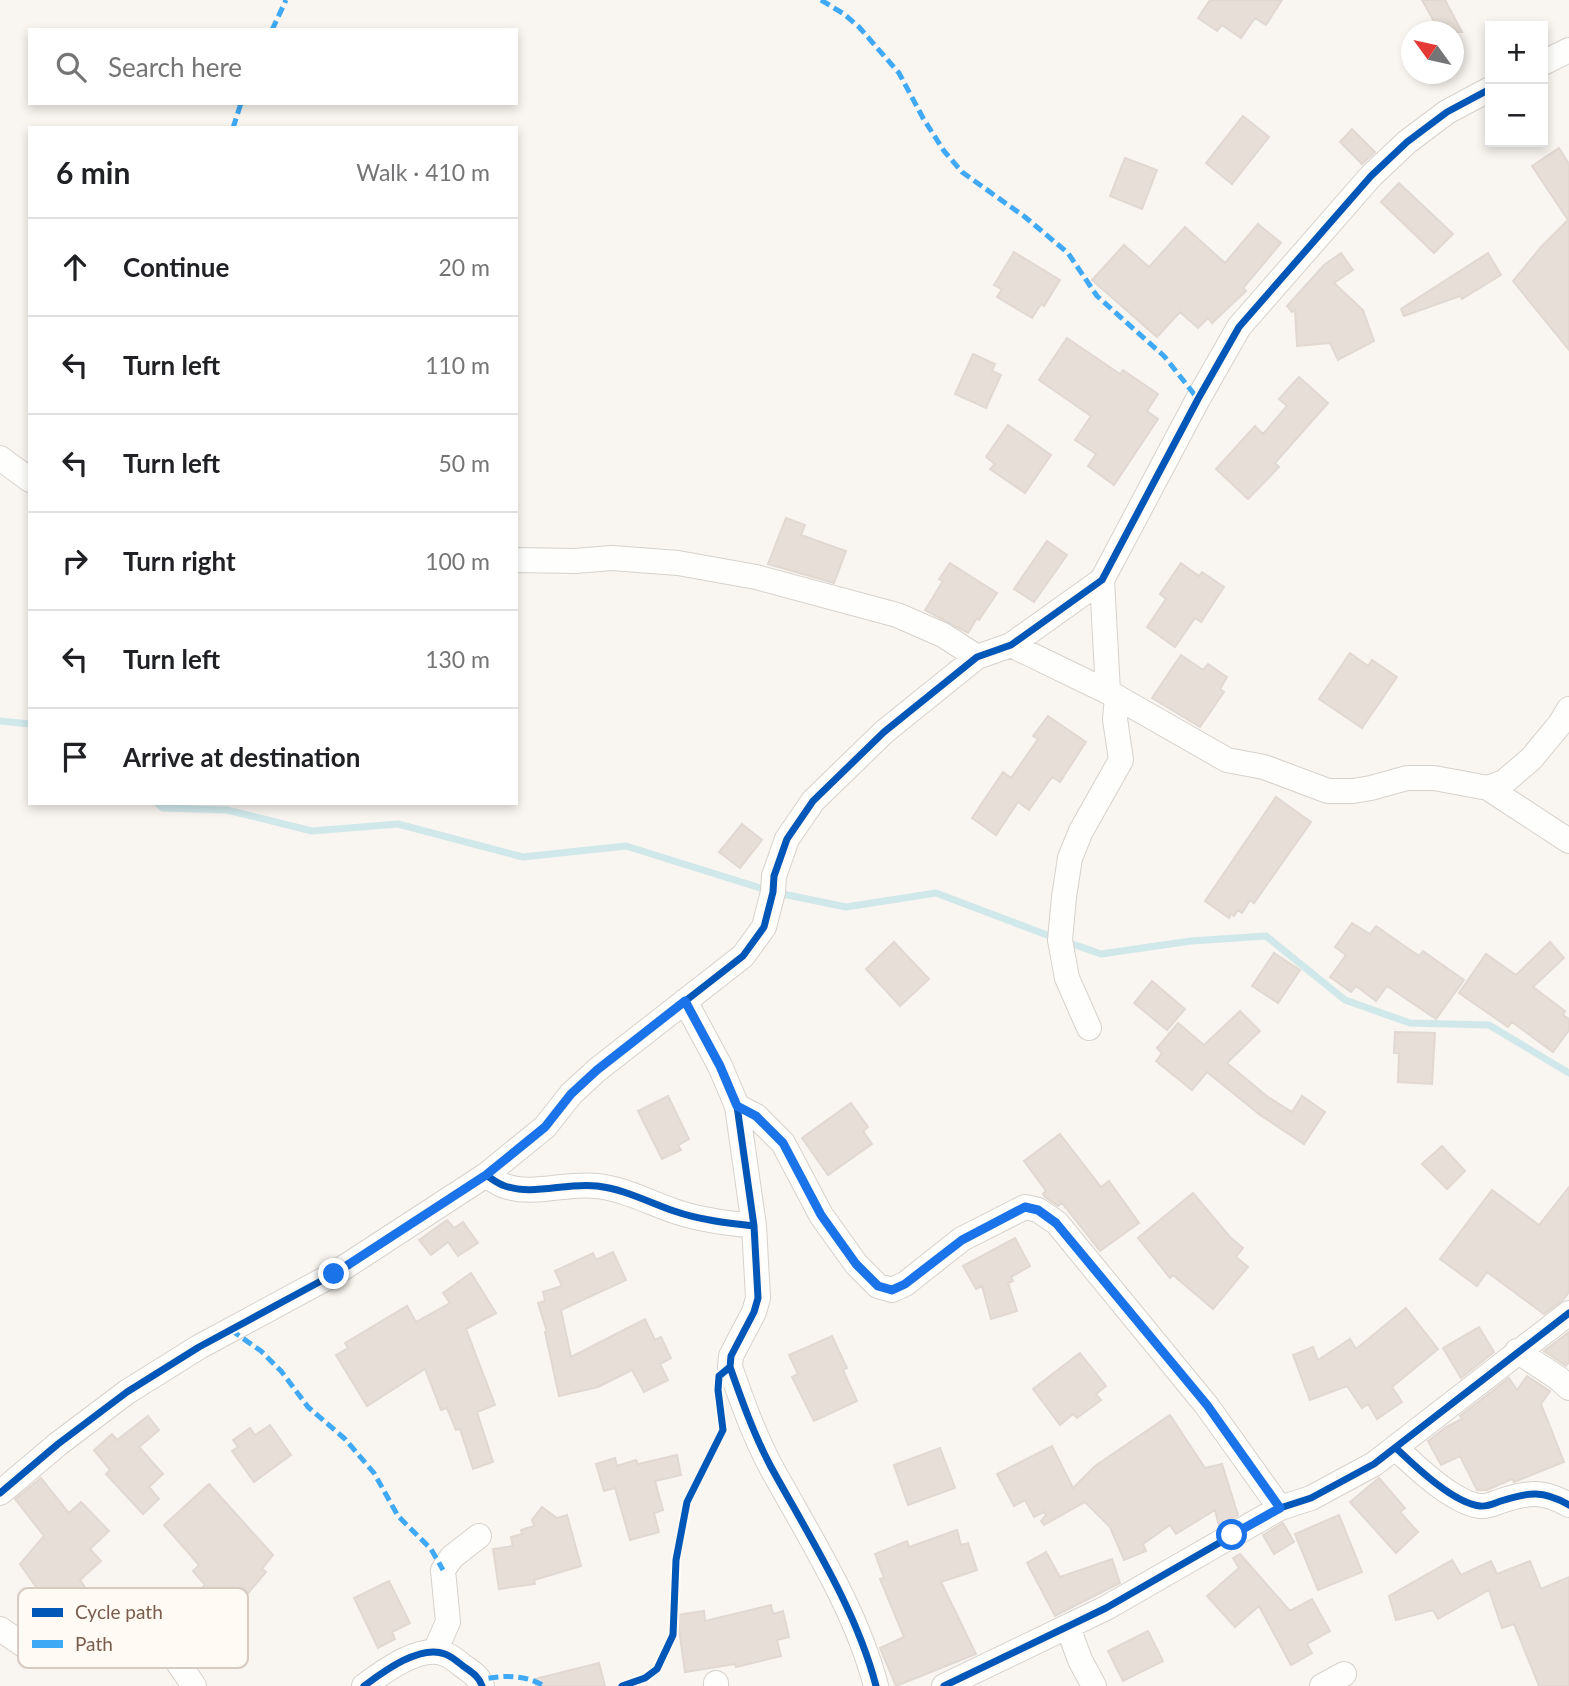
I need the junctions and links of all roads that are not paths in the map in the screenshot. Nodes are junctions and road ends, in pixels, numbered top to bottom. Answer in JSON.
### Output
{"nodes":[{"id":1,"x":1569,"y":50,"type":"edge"},
{"id":2,"x":1548,"y":60,"type":"edge"},
{"id":3,"x":1485,"y":92,"type":"edge"},
{"id":4,"x":0,"y":458,"type":"edge"},
{"id":5,"x":28,"y":479,"type":"edge"},
{"id":6,"x":518,"y":560,"type":"edge"},
{"id":7,"x":1102,"y":580,"type":"junction"},
{"id":8,"x":1011,"y":645,"type":"junction"},
{"id":9,"x":977,"y":657,"type":"junction"},
{"id":10,"x":1113,"y":694,"type":"junction"},
{"id":11,"x":1569,"y":709,"type":"edge"},
{"id":12,"x":1488,"y":788,"type":"junction"},
{"id":13,"x":1569,"y":841,"type":"edge"},
{"id":14,"x":685,"y":1001,"type":"junction"},
{"id":15,"x":1089,"y":1028,"type":"dead end"},
{"id":16,"x":737,"y":1106,"type":"junction"},
{"id":17,"x":486,"y":1175,"type":"junction"},
{"id":18,"x":754,"y":1226,"type":"junction"},
{"id":19,"x":1569,"y":1313,"type":"edge"},
{"id":20,"x":1517,"y":1351,"type":"junction"},
{"id":21,"x":1569,"y":1388,"type":"edge"},
{"id":22,"x":1396,"y":1448,"type":"junction"},
{"id":23,"x":0,"y":1493,"type":"edge"},
{"id":24,"x":1569,"y":1505,"type":"edge"},
{"id":25,"x":1280,"y":1508,"type":"junction"},
{"id":26,"x":479,"y":1536,"type":"dead end"},
{"id":27,"x":1068,"y":1627,"type":"junction"},
{"id":28,"x":0,"y":1629,"type":"edge"},
{"id":29,"x":18,"y":1641,"type":"edge"},
{"id":30,"x":435,"y":1651,"type":"junction"},
{"id":31,"x":182,"y":1668,"type":"edge"},
{"id":32,"x":194,"y":1686,"type":"edge"},
{"id":33,"x":364,"y":1686,"type":"edge"},
{"id":34,"x":482,"y":1686,"type":"edge"},
{"id":35,"x":876,"y":1686,"type":"edge"},
{"id":36,"x":944,"y":1686,"type":"edge"},
{"id":37,"x":1094,"y":1686,"type":"edge"}],
"edges":[{"from":1,"to":2,"type":"street"},
{"from":3,"to":7,"type":"street"},
{"from":4,"to":5,"type":"street"},
{"from":6,"to":9,"type":"street"},
{"from":7,"to":8,"type":"street"},
{"from":7,"to":10,"type":"street"},
{"from":8,"to":9,"type":"street"},
{"from":8,"to":10,"type":"street"},
{"from":9,"to":14,"type":"street"},
{"from":10,"to":12,"type":"street"},
{"from":10,"to":15,"type":"street"},
{"from":11,"to":12,"type":"street"},
{"from":12,"to":13,"type":"street"},
{"from":14,"to":16,"type":"street"},
{"from":14,"to":17,"type":"street"},
{"from":16,"to":18,"type":"street"},
{"from":16,"to":25,"type":"street"},
{"from":17,"to":18,"type":"street"},
{"from":17,"to":23,"type":"street"},
{"from":18,"to":35,"type":"street"},
{"from":19,"to":20,"type":"street"},
{"from":20,"to":21,"type":"street"},
{"from":20,"to":22,"type":"street"},
{"from":22,"to":24,"type":"street"},
{"from":22,"to":25,"type":"street"},
{"from":25,"to":27,"type":"street"},
{"from":26,"to":30,"type":"street"},
{"from":27,"to":36,"type":"street"},
{"from":27,"to":37,"type":"street"},
{"from":28,"to":29,"type":"street"},
{"from":30,"to":33,"type":"street"},
{"from":30,"to":34,"type":"street"},
{"from":31,"to":32,"type":"street"}]}
